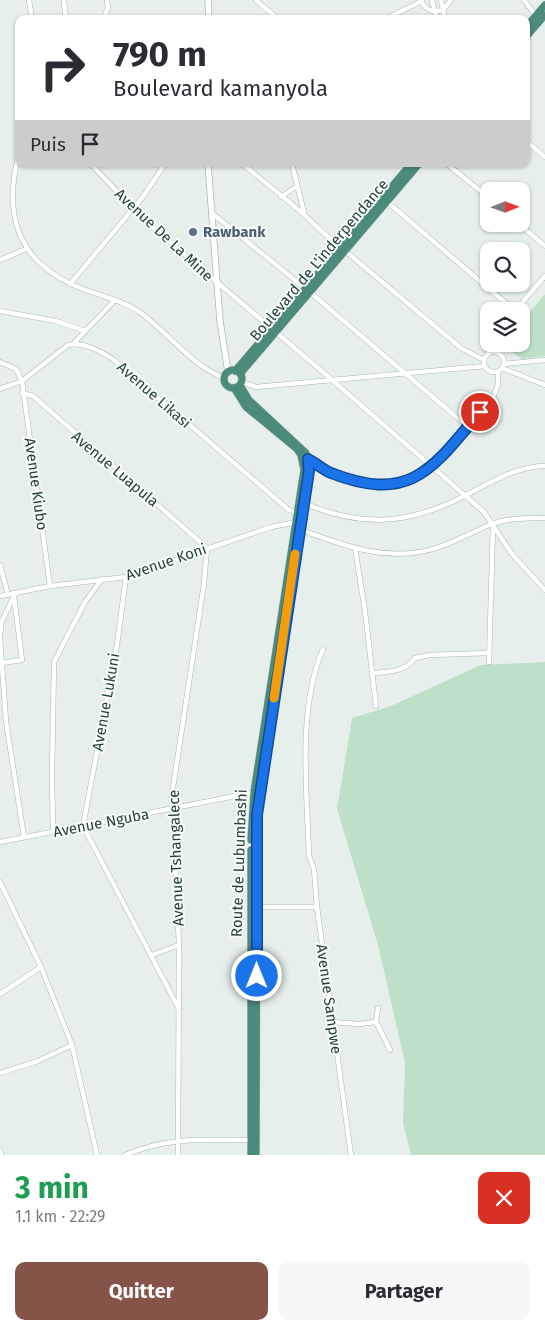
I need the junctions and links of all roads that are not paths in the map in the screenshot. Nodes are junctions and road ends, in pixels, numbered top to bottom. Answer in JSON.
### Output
{"nodes":[{"id":1,"x":29,"y":0,"type":"edge"},
{"id":2,"x":64,"y":0,"type":"edge"},
{"id":3,"x":108,"y":0,"type":"edge"},
{"id":4,"x":208,"y":0,"type":"edge"},
{"id":5,"x":256,"y":0,"type":"edge"},
{"id":6,"x":432,"y":0,"type":"edge"},
{"id":7,"x":441,"y":0,"type":"edge"},
{"id":8,"x":451,"y":0,"type":"edge"},
{"id":9,"x":524,"y":0,"type":"edge"},
{"id":10,"x":422,"y":1,"type":"edge"},
{"id":11,"x":545,"y":5,"type":"edge"},
{"id":12,"x":443,"y":10,"type":"junction"},
{"id":13,"x":435,"y":12,"type":"junction"},
{"id":14,"x":31,"y":15,"type":"edge"},
{"id":15,"x":67,"y":15,"type":"edge"},
{"id":16,"x":105,"y":15,"type":"edge"},
{"id":17,"x":209,"y":15,"type":"edge"},
{"id":18,"x":273,"y":15,"type":"edge"},
{"id":19,"x":393,"y":15,"type":"edge"},
{"id":20,"x":435,"y":15,"type":"edge"},
{"id":21,"x":444,"y":15,"type":"edge"},
{"id":22,"x":545,"y":15,"type":"edge"},
{"id":23,"x":536,"y":16,"type":"junction"},
{"id":24,"x":530,"y":23,"type":"edge"},
{"id":25,"x":530,"y":32,"type":"edge"},
{"id":26,"x":530,"y":144,"type":"edge"},
{"id":27,"x":545,"y":157,"type":"edge"},
{"id":28,"x":16,"y":167,"type":"edge"},
{"id":29,"x":94,"y":167,"type":"edge"},
{"id":30,"x":163,"y":167,"type":"edge"},
{"id":31,"x":208,"y":167,"type":"edge"},
{"id":32,"x":246,"y":167,"type":"edge"},
{"id":33,"x":293,"y":167,"type":"edge"},
{"id":34,"x":409,"y":167,"type":"edge"},
{"id":35,"x":416,"y":167,"type":"edge"},
{"id":36,"x":452,"y":167,"type":"edge"},
{"id":37,"x":297,"y":186,"type":"junction"},
{"id":38,"x":480,"y":191,"type":"edge"},
{"id":39,"x":281,"y":197,"type":"junction"},
{"id":40,"x":384,"y":200,"type":"junction"},
{"id":41,"x":132,"y":209,"type":"junction"},
{"id":42,"x":304,"y":213,"type":"junction"},
{"id":43,"x":213,"y":214,"type":"junction"},
{"id":44,"x":528,"y":232,"type":"edge"},
{"id":45,"x":545,"y":246,"type":"edge"},
{"id":46,"x":26,"y":249,"type":"junction"},
{"id":47,"x":342,"y":249,"type":"junction"},
{"id":48,"x":0,"y":260,"type":"edge"},
{"id":49,"x":545,"y":276,"type":"edge"},
{"id":50,"x":217,"y":283,"type":"junction"},
{"id":51,"x":70,"y":284,"type":"junction"},
{"id":52,"x":308,"y":291,"type":"junction"},
{"id":53,"x":115,"y":300,"type":"junction"},
{"id":54,"x":504,"y":302,"type":"edge"},
{"id":55,"x":523,"y":302,"type":"edge"},
{"id":56,"x":0,"y":312,"type":"edge"},
{"id":57,"x":85,"y":331,"type":"junction"},
{"id":58,"x":275,"y":331,"type":"junction"},
{"id":59,"x":74,"y":343,"type":"junction"},
{"id":60,"x":490,"y":352,"type":"edge"},
{"id":61,"x":485,"y":360,"type":"junction"},
{"id":62,"x":545,"y":360,"type":"edge"},
{"id":63,"x":0,"y":362,"type":"edge"},
{"id":64,"x":501,"y":368,"type":"junction"},
{"id":65,"x":404,"y":373,"type":"junction"},
{"id":66,"x":331,"y":378,"type":"junction"},
{"id":67,"x":235,"y":379,"type":"junction"},
{"id":68,"x":22,"y":381,"type":"junction"},
{"id":69,"x":545,"y":385,"type":"edge"},
{"id":70,"x":0,"y":389,"type":"edge"},
{"id":71,"x":22,"y":392,"type":"junction"},
{"id":72,"x":468,"y":427,"type":"junction"},
{"id":73,"x":305,"y":457,"type":"junction"},
{"id":74,"x":433,"y":466,"type":"junction"},
{"id":75,"x":545,"y":466,"type":"edge"},
{"id":76,"x":466,"y":495,"type":"junction"},
{"id":77,"x":304,"y":503,"type":"junction"},
{"id":78,"x":545,"y":518,"type":"edge"},
{"id":79,"x":297,"y":523,"type":"junction"},
{"id":80,"x":493,"y":523,"type":"junction"},
{"id":81,"x":206,"y":548,"type":"junction"},
{"id":82,"x":354,"y":548,"type":"junction"},
{"id":83,"x":0,"y":565,"type":"edge"},
{"id":84,"x":126,"y":577,"type":"junction"},
{"id":85,"x":102,"y":579,"type":"junction"},
{"id":86,"x":50,"y":586,"type":"junction"},
{"id":87,"x":545,"y":590,"type":"edge"},
{"id":88,"x":8,"y":595,"type":"junction"},
{"id":89,"x":15,"y":595,"type":"junction"},
{"id":90,"x":0,"y":596,"type":"edge"},
{"id":91,"x":323,"y":649,"type":"dead end"},
{"id":92,"x":489,"y":653,"type":"junction"},
{"id":93,"x":489,"y":662,"type":"dead end"},
{"id":94,"x":2,"y":663,"type":"junction"},
{"id":95,"x":373,"y":673,"type":"junction"},
{"id":96,"x":376,"y":706,"type":"dead end"},
{"id":97,"x":257,"y":792,"type":"junction"},
{"id":98,"x":174,"y":809,"type":"junction"},
{"id":99,"x":83,"y":826,"type":"junction"},
{"id":100,"x":53,"y":832,"type":"junction"},
{"id":101,"x":24,"y":837,"type":"junction"},
{"id":102,"x":0,"y":842,"type":"edge"},
{"id":103,"x":0,"y":882,"type":"edge"},
{"id":104,"x":254,"y":907,"type":"junction"},
{"id":105,"x":317,"y":908,"type":"junction"},
{"id":106,"x":179,"y":945,"type":"junction"},
{"id":107,"x":152,"y":954,"type":"junction"},
{"id":108,"x":41,"y":967,"type":"junction"},
{"id":109,"x":0,"y":994,"type":"edge"},
{"id":110,"x":378,"y":1008,"type":"dead end"},
{"id":111,"x":180,"y":1012,"type":"junction"},
{"id":112,"x":332,"y":1022,"type":"junction"},
{"id":113,"x":376,"y":1022,"type":"junction"},
{"id":114,"x":72,"y":1045,"type":"junction"},
{"id":115,"x":390,"y":1050,"type":"dead end"},
{"id":116,"x":0,"y":1073,"type":"edge"},
{"id":117,"x":177,"y":1140,"type":"junction"},
{"id":118,"x":253,"y":1140,"type":"junction"},
{"id":119,"x":0,"y":1150,"type":"edge"},
{"id":120,"x":1,"y":1155,"type":"edge"},
{"id":121,"x":96,"y":1155,"type":"edge"},
{"id":122,"x":125,"y":1155,"type":"edge"},
{"id":123,"x":178,"y":1155,"type":"edge"},
{"id":124,"x":251,"y":1155,"type":"edge"},
{"id":125,"x":256,"y":1155,"type":"edge"},
{"id":126,"x":351,"y":1155,"type":"edge"}],
"edges":[{"from":1,"to":14,"type":"street"},
{"from":2,"to":15,"type":"street"},
{"from":3,"to":16,"type":"street"},
{"from":4,"to":17,"type":"main road"},
{"from":5,"to":18,"type":"street"},
{"from":6,"to":13,"type":"street"},
{"from":7,"to":12,"type":"street"},
{"from":8,"to":12,"type":"street"},
{"from":9,"to":23,"type":"street"},
{"from":10,"to":13,"type":"street"},
{"from":10,"to":19,"type":"street"},
{"from":11,"to":23,"type":"highway"},
{"from":12,"to":13,"type":"street"},
{"from":12,"to":21,"type":"street"},
{"from":13,"to":20,"type":"street"},
{"from":22,"to":25,"type":"highway"},
{"from":23,"to":24,"type":"highway"},
{"from":26,"to":27,"type":"street"},
{"from":28,"to":46,"type":"street"},
{"from":29,"to":41,"type":"street","name":"Avenue De La Mine"},
{"from":30,"to":41,"type":"street"},
{"from":31,"to":43,"type":"main road"},
{"from":32,"to":39,"type":"street"},
{"from":33,"to":37,"type":"street"},
{"from":34,"to":40,"type":"highway","name":"Boulevard de L'inderpendance"},
{"from":35,"to":40,"type":"highway","name":"Boulevard de L'inderpendance"},
{"from":36,"to":38,"type":"street"},
{"from":37,"to":39,"type":"street"},
{"from":37,"to":42,"type":"street"},
{"from":39,"to":42,"type":"street"},
{"from":40,"to":47,"type":"highway","name":"Boulevard de L'inderpendance"},
{"from":40,"to":54,"type":"street"},
{"from":41,"to":50,"type":"street","name":"Avenue De La Mine"},
{"from":41,"to":51,"type":"street"},
{"from":42,"to":47,"type":"street"},
{"from":43,"to":50,"type":"main road"},
{"from":43,"to":52,"type":"street"},
{"from":44,"to":45,"type":"street"},
{"from":46,"to":48,"type":"street"},
{"from":46,"to":51,"type":"street"},
{"from":47,"to":52,"type":"highway","name":"Boulevard de L'inderpendance"},
{"from":47,"to":61,"type":"street"},
{"from":49,"to":55,"type":"street"},
{"from":50,"to":58,"type":"street","name":"Avenue De La Mine"},
{"from":50,"to":67,"type":"main road"},
{"from":51,"to":53,"type":"street"},
{"from":52,"to":58,"type":"highway","name":"Boulevard de L'inderpendance"},
{"from":52,"to":65,"type":"street"},
{"from":53,"to":57,"type":"street"},
{"from":53,"to":67,"type":"street"},
{"from":56,"to":57,"type":"street"},
{"from":57,"to":59,"type":"street"},
{"from":58,"to":66,"type":"street","name":"Avenue De La Mine"},
{"from":58,"to":67,"type":"highway","name":"Boulevard de L'inderpendance"},
{"from":59,"to":68,"type":"street"},
{"from":59,"to":79,"type":"street","name":"Avenue Likasi"},
{"from":60,"to":61,"type":"street"},
{"from":61,"to":64,"type":"street"},
{"from":61,"to":64,"type":"street"},
{"from":61,"to":65,"type":"street"},
{"from":62,"to":64,"type":"street"},
{"from":63,"to":68,"type":"street"},
{"from":64,"to":69,"type":"street"},
{"from":64,"to":72,"type":"street"},
{"from":65,"to":66,"type":"street"},
{"from":65,"to":72,"type":"street"},
{"from":66,"to":67,"type":"street"},
{"from":66,"to":74,"type":"street","name":"Avenue De La Mine"},
{"from":67,"to":73,"type":"highway"},
{"from":68,"to":70,"type":"street"},
{"from":68,"to":71,"type":"street","name":"Avenue Kiubo"},
{"from":71,"to":81,"type":"street","name":"Avenue Luapula"},
{"from":71,"to":86,"type":"street","name":"Avenue Kiubo"},
{"from":72,"to":74,"type":"street"},
{"from":73,"to":74,"type":"street"},
{"from":73,"to":77,"type":"highway","name":"Route de Lubumbashi"},
{"from":73,"to":79,"type":"highway","name":"Route de Lubumbashi"},
{"from":74,"to":76,"type":"street","name":"Avenue De La Mine"},
{"from":75,"to":76,"type":"street"},
{"from":76,"to":77,"type":"street"},
{"from":76,"to":80,"type":"street","name":"Avenue De La Mine"},
{"from":77,"to":79,"type":"highway","name":"Route de Lubumbashi"},
{"from":78,"to":80,"type":"street","name":"Avenue Likasi"},
{"from":79,"to":81,"type":"street","name":"Avenue Koni"},
{"from":79,"to":82,"type":"street","name":"Avenue Likasi"},
{"from":79,"to":97,"type":"highway","name":"Route de Lubumbashi"},
{"from":80,"to":82,"type":"street","name":"Avenue Likasi"},
{"from":80,"to":87,"type":"street","name":"Avenue De La Mine"},
{"from":80,"to":92,"type":"street"},
{"from":81,"to":84,"type":"street","name":"Avenue Koni"},
{"from":81,"to":98,"type":"street","name":"Avenue Tshangalece"},
{"from":82,"to":95,"type":"street"},
{"from":83,"to":88,"type":"street"},
{"from":84,"to":85,"type":"street","name":"Avenue Koni"},
{"from":84,"to":99,"type":"street","name":"Avenue Lukuni"},
{"from":85,"to":86,"type":"street","name":"Avenue Koni"},
{"from":85,"to":100,"type":"street"},
{"from":86,"to":89,"type":"street","name":"Avenue Koni"},
{"from":88,"to":89,"type":"street","name":"Avenue Koni"},
{"from":88,"to":90,"type":"street","name":"Avenue Koni"},
{"from":89,"to":94,"type":"street"},
{"from":89,"to":94,"type":"street"},
{"from":91,"to":105,"type":"street","name":"Avenue Sampwe"},
{"from":92,"to":93,"type":"street"},
{"from":92,"to":95,"type":"street"},
{"from":94,"to":101,"type":"street"},
{"from":95,"to":96,"type":"street"},
{"from":97,"to":98,"type":"street","name":"Avenue Nguba"},
{"from":97,"to":104,"type":"highway","name":"Route de Lubumbashi"},
{"from":98,"to":99,"type":"street","name":"Avenue Nguba"},
{"from":98,"to":106,"type":"street","name":"Avenue Tshangalece"},
{"from":99,"to":100,"type":"street","name":"Avenue Nguba"},
{"from":99,"to":107,"type":"street"},
{"from":100,"to":101,"type":"street","name":"Avenue Nguba"},
{"from":101,"to":102,"type":"street","name":"Avenue Nguba"},
{"from":103,"to":108,"type":"street"},
{"from":104,"to":105,"type":"street"},
{"from":104,"to":118,"type":"highway","name":"Route de Lubumbashi"},
{"from":105,"to":112,"type":"street","name":"Avenue Sampwe"},
{"from":106,"to":107,"type":"street"},
{"from":106,"to":111,"type":"street","name":"Avenue Tshangalece"},
{"from":107,"to":111,"type":"street"},
{"from":108,"to":109,"type":"street"},
{"from":108,"to":114,"type":"street"},
{"from":110,"to":113,"type":"street"},
{"from":111,"to":117,"type":"street","name":"Avenue Tshangalece"},
{"from":112,"to":113,"type":"street"},
{"from":112,"to":126,"type":"street","name":"Avenue Sampwe"},
{"from":113,"to":115,"type":"street"},
{"from":114,"to":116,"type":"street"},
{"from":114,"to":121,"type":"street"},
{"from":117,"to":118,"type":"street"},
{"from":117,"to":122,"type":"street"},
{"from":117,"to":123,"type":"street","name":"Avenue Tshangalece"},
{"from":118,"to":124,"type":"highway","name":"Route de Lubumbashi"},
{"from":118,"to":125,"type":"highway","name":"Route de Lubumbashi"},
{"from":119,"to":120,"type":"street"}]}
